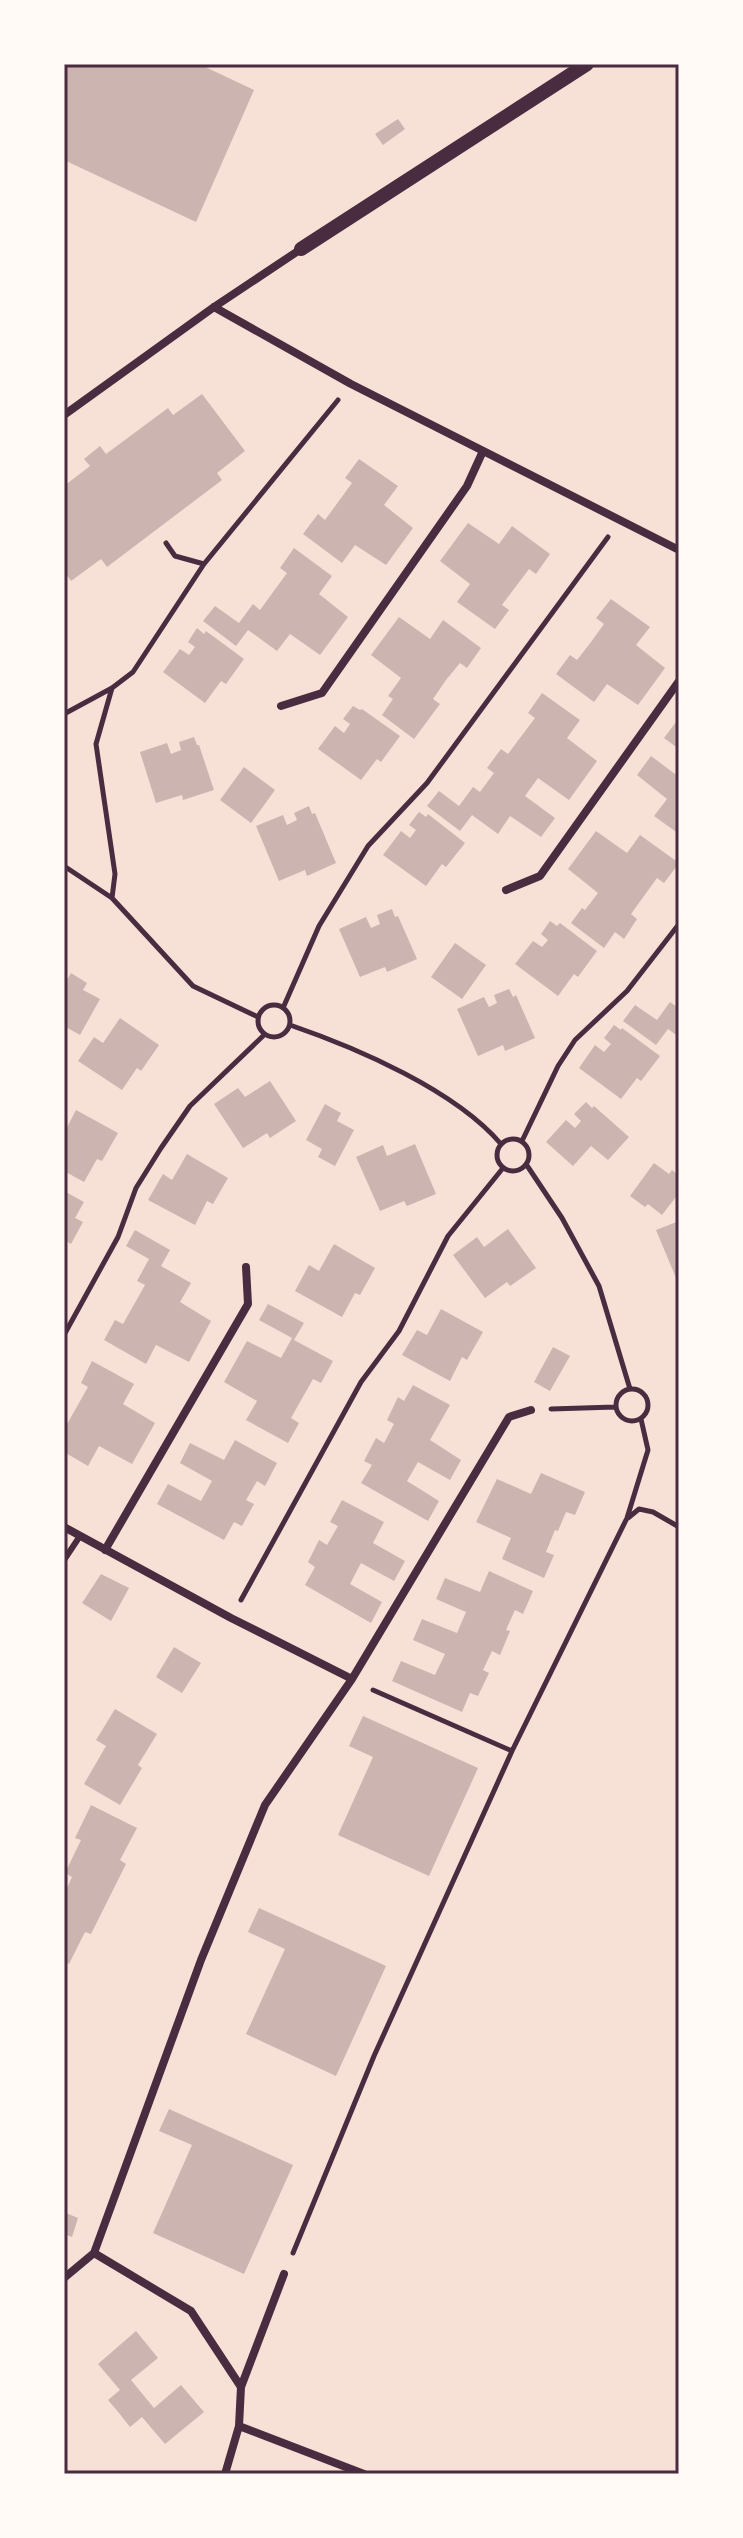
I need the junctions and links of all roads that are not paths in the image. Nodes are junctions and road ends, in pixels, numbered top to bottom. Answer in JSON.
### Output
{"nodes":[{"id":1,"x":585,"y":64,"type":"edge"},
{"id":2,"x":301,"y":249,"type":"joint"},
{"id":3,"x":214,"y":307,"type":"junction"},
{"id":4,"x":64,"y":415,"type":"edge"},
{"id":5,"x":483,"y":451,"type":"junction"},
{"id":6,"x":679,"y":550,"type":"edge"},
{"id":7,"x":679,"y":681,"type":"edge"},
{"id":8,"x":281,"y":706,"type":"dead end"},
{"id":9,"x":506,"y":890,"type":"dead end"},
{"id":10,"x":246,"y":1267,"type":"dead end"},
{"id":11,"x":531,"y":1410,"type":"road end"},
{"id":12,"x":64,"y":1527,"type":"edge"},
{"id":13,"x":80,"y":1536,"type":"junction"},
{"id":14,"x":105,"y":1550,"type":"junction"},
{"id":15,"x":64,"y":1560,"type":"edge"},
{"id":16,"x":352,"y":1679,"type":"junction"},
{"id":17,"x":94,"y":2253,"type":"junction"},
{"id":18,"x":284,"y":2274,"type":"road end"},
{"id":19,"x":64,"y":2278,"type":"edge"},
{"id":20,"x":241,"y":2387,"type":"junction"},
{"id":21,"x":239,"y":2426,"type":"junction"},
{"id":22,"x":225,"y":2474,"type":"edge"},
{"id":23,"x":364,"y":2474,"type":"edge"}],
"edges":[{"from":1,"to":2,"type":"street"},
{"from":2,"to":3,"type":"street"},
{"from":3,"to":4,"type":"street"},
{"from":3,"to":5,"type":"street"},
{"from":5,"to":6,"type":"street"},
{"from":5,"to":8,"type":"street"},
{"from":7,"to":9,"type":"street"},
{"from":10,"to":14,"type":"street"},
{"from":11,"to":16,"type":"street"},
{"from":12,"to":13,"type":"street"},
{"from":13,"to":14,"type":"street"},
{"from":13,"to":15,"type":"lane"},
{"from":14,"to":16,"type":"street"},
{"from":16,"to":17,"type":"street"},
{"from":17,"to":19,"type":"street"},
{"from":17,"to":20,"type":"street"},
{"from":18,"to":20,"type":"street"},
{"from":20,"to":21,"type":"street"},
{"from":21,"to":22,"type":"street"},
{"from":21,"to":23,"type":"street"}]}
